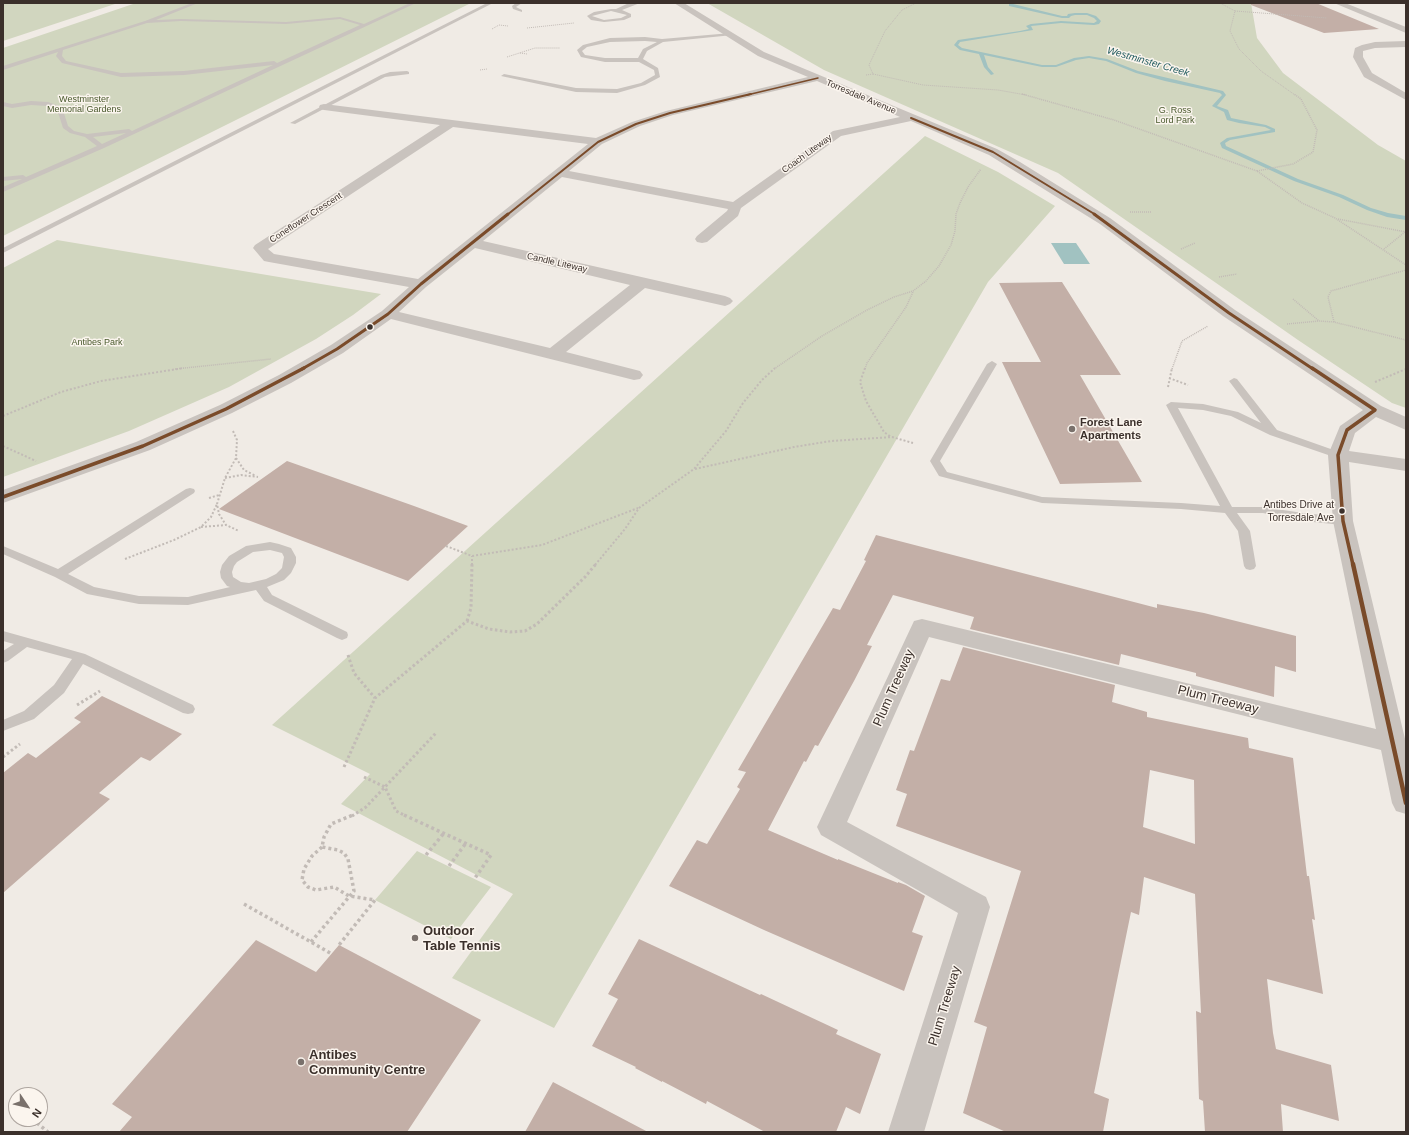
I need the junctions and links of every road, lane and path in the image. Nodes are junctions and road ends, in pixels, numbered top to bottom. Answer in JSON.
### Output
{"nodes":[{"id":1,"x":196,"y":3,"type":"edge"},
{"id":2,"x":414,"y":3,"type":"edge"},
{"id":3,"x":491,"y":3,"type":"edge"},
{"id":4,"x":520,"y":3,"type":"edge"},
{"id":5,"x":633,"y":3,"type":"edge"},
{"id":6,"x":638,"y":3,"type":"edge"},
{"id":7,"x":678,"y":3,"type":"edge"},
{"id":8,"x":916,"y":3,"type":"edge"},
{"id":9,"x":1220,"y":3,"type":"edge"},
{"id":10,"x":1338,"y":3,"type":"edge"},
{"id":11,"x":520,"y":11,"type":"dead end"},
{"id":12,"x":617,"y":11,"type":"junction"},
{"id":13,"x":1235,"y":11,"type":"junction"},
{"id":14,"x":172,"y":12,"type":"junction"},
{"id":15,"x":389,"y":14,"type":"junction"},
{"id":16,"x":375,"y":15,"type":"dead end"},
{"id":17,"x":355,"y":16,"type":"dead end"},
{"id":18,"x":340,"y":18,"type":"junction"},
{"id":19,"x":1328,"y":18,"type":"dead end"},
{"id":20,"x":181,"y":20,"type":"junction"},
{"id":21,"x":147,"y":22,"type":"junction"},
{"id":22,"x":364,"y":25,"type":"junction"},
{"id":23,"x":1406,"y":30,"type":"edge"},
{"id":24,"x":731,"y":34,"type":"junction"},
{"id":25,"x":662,"y":41,"type":"junction"},
{"id":26,"x":1406,"y":44,"type":"edge"},
{"id":27,"x":564,"y":48,"type":"dead end"},
{"id":28,"x":61,"y":50,"type":"junction"},
{"id":29,"x":520,"y":52,"type":"junction"},
{"id":30,"x":527,"y":54,"type":"dead end"},
{"id":31,"x":503,"y":59,"type":"dead end"},
{"id":32,"x":640,"y":60,"type":"junction"},
{"id":33,"x":285,"y":61,"type":"junction"},
{"id":34,"x":41,"y":62,"type":"dead end"},
{"id":35,"x":56,"y":62,"type":"dead end"},
{"id":36,"x":64,"y":62,"type":"junction"},
{"id":37,"x":16,"y":65,"type":"junction"},
{"id":38,"x":491,"y":66,"type":"dead end"},
{"id":39,"x":3,"y":68,"type":"edge"},
{"id":40,"x":480,"y":70,"type":"dead end"},
{"id":41,"x":216,"y":71,"type":"junction"},
{"id":42,"x":407,"y":73,"type":"dead end"},
{"id":43,"x":235,"y":74,"type":"dead end"},
{"id":44,"x":873,"y":74,"type":"junction"},
{"id":45,"x":866,"y":75,"type":"dead end"},
{"id":46,"x":242,"y":76,"type":"dead end"},
{"id":47,"x":504,"y":76,"type":"dead end"},
{"id":48,"x":250,"y":78,"type":"junction"},
{"id":49,"x":818,"y":78,"type":"junction"},
{"id":50,"x":1406,"y":97,"type":"edge"},
{"id":51,"x":3,"y":104,"type":"edge"},
{"id":52,"x":12,"y":106,"type":"junction"},
{"id":53,"x":324,"y":107,"type":"junction"},
{"id":54,"x":3,"y":110,"type":"edge"},
{"id":55,"x":911,"y":118,"type":"junction"},
{"id":56,"x":293,"y":123,"type":"dead end"},
{"id":57,"x":451,"y":124,"type":"junction"},
{"id":58,"x":141,"y":129,"type":"junction"},
{"id":59,"x":87,"y":136,"type":"junction"},
{"id":60,"x":598,"y":142,"type":"junction"},
{"id":61,"x":102,"y":147,"type":"junction"},
{"id":62,"x":984,"y":165,"type":"dead end"},
{"id":63,"x":1257,"y":171,"type":"junction"},
{"id":64,"x":558,"y":173,"type":"junction"},
{"id":65,"x":40,"y":175,"type":"junction"},
{"id":66,"x":3,"y":179,"type":"edge"},
{"id":67,"x":3,"y":190,"type":"edge"},
{"id":68,"x":735,"y":206,"type":"junction"},
{"id":69,"x":1124,"y":212,"type":"dead end"},
{"id":70,"x":1152,"y":212,"type":"dead end"},
{"id":71,"x":1335,"y":218,"type":"junction"},
{"id":72,"x":1406,"y":232,"type":"edge"},
{"id":73,"x":702,"y":239,"type":"dead end"},
{"id":74,"x":472,"y":243,"type":"junction"},
{"id":75,"x":1195,"y":243,"type":"dead end"},
{"id":76,"x":1384,"y":249,"type":"junction"},
{"id":77,"x":3,"y":251,"type":"edge"},
{"id":78,"x":1176,"y":251,"type":"dead end"},
{"id":79,"x":1406,"y":265,"type":"edge"},
{"id":80,"x":1406,"y":270,"type":"edge"},
{"id":81,"x":1237,"y":274,"type":"dead end"},
{"id":82,"x":1215,"y":277,"type":"dead end"},
{"id":83,"x":642,"y":283,"type":"junction"},
{"id":84,"x":420,"y":284,"type":"junction"},
{"id":85,"x":913,"y":291,"type":"junction"},
{"id":86,"x":1294,"y":299,"type":"dead end"},
{"id":87,"x":725,"y":301,"type":"dead end"},
{"id":88,"x":1229,"y":313,"type":"junction"},
{"id":89,"x":388,"y":314,"type":"junction"},
{"id":90,"x":1319,"y":322,"type":"junction"},
{"id":91,"x":1334,"y":322,"type":"junction"},
{"id":92,"x":1249,"y":326,"type":"junction"},
{"id":93,"x":1406,"y":340,"type":"edge"},
{"id":94,"x":553,"y":354,"type":"junction"},
{"id":95,"x":277,"y":359,"type":"dead end"},
{"id":96,"x":992,"y":364,"type":"dead end"},
{"id":97,"x":1406,"y":369,"type":"edge"},
{"id":98,"x":634,"y":376,"type":"dead end"},
{"id":99,"x":1234,"y":381,"type":"dead end"},
{"id":100,"x":1372,"y":383,"type":"dead end"},
{"id":101,"x":1171,"y":405,"type":"junction"},
{"id":102,"x":1375,"y":410,"type":"junction"},
{"id":103,"x":3,"y":416,"type":"edge"},
{"id":104,"x":1406,"y":424,"type":"edge"},
{"id":105,"x":231,"y":426,"type":"dead end"},
{"id":106,"x":1274,"y":433,"type":"junction"},
{"id":107,"x":892,"y":437,"type":"junction"},
{"id":108,"x":913,"y":443,"type":"dead end"},
{"id":109,"x":3,"y":446,"type":"edge"},
{"id":110,"x":1338,"y":455,"type":"junction"},
{"id":111,"x":236,"y":458,"type":"junction"},
{"id":112,"x":40,"y":462,"type":"dead end"},
{"id":113,"x":1406,"y":465,"type":"edge"},
{"id":114,"x":694,"y":469,"type":"junction"},
{"id":115,"x":225,"y":478,"type":"junction"},
{"id":116,"x":190,"y":491,"type":"dead end"},
{"id":117,"x":3,"y":497,"type":"edge"},
{"id":118,"x":217,"y":504,"type":"junction"},
{"id":119,"x":639,"y":508,"type":"junction"},
{"id":120,"x":1228,"y":510,"type":"junction"},
{"id":121,"x":1343,"y":521,"type":"junction"},
{"id":122,"x":226,"y":525,"type":"junction"},
{"id":123,"x":201,"y":527,"type":"junction"},
{"id":124,"x":270,"y":546,"type":"junction"},
{"id":125,"x":446,"y":546,"type":"dead end"},
{"id":126,"x":3,"y":550,"type":"edge"},
{"id":127,"x":472,"y":556,"type":"junction"},
{"id":128,"x":121,"y":561,"type":"dead end"},
{"id":129,"x":1250,"y":566,"type":"dead end"},
{"id":130,"x":59,"y":574,"type":"junction"},
{"id":131,"x":259,"y":585,"type":"junction"},
{"id":132,"x":467,"y":621,"type":"junction"},
{"id":133,"x":3,"y":636,"type":"edge"},
{"id":134,"x":342,"y":636,"type":"dead end"},
{"id":135,"x":25,"y":642,"type":"junction"},
{"id":136,"x":346,"y":651,"type":"dead end"},
{"id":137,"x":80,"y":657,"type":"junction"},
{"id":138,"x":3,"y":658,"type":"edge"},
{"id":139,"x":375,"y":698,"type":"junction"},
{"id":140,"x":188,"y":709,"type":"dead end"},
{"id":141,"x":3,"y":726,"type":"edge"},
{"id":142,"x":436,"y":733,"type":"dead end"},
{"id":143,"x":1400,"y":744,"type":"edge"},
{"id":144,"x":344,"y":766,"type":"dead end"},
{"id":145,"x":364,"y":777,"type":"dead end"},
{"id":146,"x":385,"y":787,"type":"junction"},
{"id":147,"x":1406,"y":803,"type":"edge"},
{"id":148,"x":444,"y":833,"type":"junction"},
{"id":149,"x":466,"y":843,"type":"junction"},
{"id":150,"x":322,"y":847,"type":"junction"},
{"id":151,"x":426,"y":855,"type":"dead end"},
{"id":152,"x":449,"y":866,"type":"dead end"},
{"id":153,"x":475,"y":878,"type":"dead end"},
{"id":154,"x":349,"y":896,"type":"junction"},
{"id":155,"x":244,"y":904,"type":"dead end"},
{"id":156,"x":310,"y":942,"type":"junction"},
{"id":157,"x":339,"y":946,"type":"dead end"},
{"id":158,"x":332,"y":954,"type":"dead end"},
{"id":159,"x":906,"y":1132,"type":"edge"}],
"edges":[{"from":1,"to":14,"type":"lane"},
{"from":2,"to":15,"type":"lane"},
{"from":3,"to":77,"type":"lane"},
{"from":4,"to":11,"type":"lane"},
{"from":5,"to":6,"type":"lane"},
{"from":5,"to":12,"type":"lane"},
{"from":7,"to":24,"type":"street","name":"Torresdale Avenue"},
{"from":8,"to":44,"type":"path"},
{"from":9,"to":13,"type":"path"},
{"from":10,"to":23,"type":"street"},
{"from":12,"to":12,"type":"lane"},
{"from":13,"to":19,"type":"path"},
{"from":13,"to":63,"type":"path"},
{"from":14,"to":20,"type":"lane"},
{"from":14,"to":21,"type":"lane"},
{"from":15,"to":16,"type":"lane"},
{"from":15,"to":22,"type":"lane"},
{"from":17,"to":18,"type":"lane"},
{"from":18,"to":20,"type":"lane"},
{"from":18,"to":22,"type":"lane"},
{"from":20,"to":21,"type":"lane"},
{"from":21,"to":28,"type":"lane"},
{"from":22,"to":33,"type":"lane"},
{"from":24,"to":25,"type":"lane"},
{"from":24,"to":49,"type":"street","name":"Torresdale Avenue"},
{"from":25,"to":32,"type":"lane"},
{"from":25,"to":32,"type":"lane"},
{"from":26,"to":50,"type":"street"},
{"from":27,"to":29,"type":"path"},
{"from":28,"to":36,"type":"lane"},
{"from":28,"to":37,"type":"lane"},
{"from":29,"to":30,"type":"path"},
{"from":29,"to":31,"type":"path"},
{"from":32,"to":47,"type":"lane"},
{"from":33,"to":41,"type":"lane"},
{"from":33,"to":48,"type":"lane"},
{"from":34,"to":37,"type":"lane"},
{"from":35,"to":36,"type":"lane"},
{"from":36,"to":41,"type":"lane"},
{"from":37,"to":39,"type":"lane"},
{"from":38,"to":40,"type":"path"},
{"from":41,"to":43,"type":"lane"},
{"from":42,"to":53,"type":"lane"},
{"from":44,"to":45,"type":"path"},
{"from":44,"to":63,"type":"path"},
{"from":46,"to":48,"type":"lane"},
{"from":48,"to":58,"type":"lane"},
{"from":49,"to":55,"type":"street","name":"Torresdale Avenue"},
{"from":49,"to":60,"type":"street"},
{"from":51,"to":52,"type":"lane"},
{"from":52,"to":54,"type":"lane"},
{"from":52,"to":59,"type":"lane"},
{"from":53,"to":56,"type":"lane"},
{"from":53,"to":57,"type":"street"},
{"from":55,"to":68,"type":"street","name":"Coach Liteway"},
{"from":55,"to":88,"type":"street","name":"Torresdale Avenue"},
{"from":57,"to":60,"type":"street"},
{"from":57,"to":84,"type":"street","name":"Coneflower Crescent"},
{"from":58,"to":59,"type":"lane"},
{"from":58,"to":61,"type":"lane"},
{"from":59,"to":61,"type":"lane"},
{"from":60,"to":64,"type":"street"},
{"from":61,"to":65,"type":"lane"},
{"from":62,"to":85,"type":"path"},
{"from":63,"to":71,"type":"path"},
{"from":64,"to":68,"type":"street"},
{"from":64,"to":74,"type":"street"},
{"from":65,"to":66,"type":"lane"},
{"from":65,"to":67,"type":"lane"},
{"from":68,"to":73,"type":"street","name":"Coach Liteway"},
{"from":69,"to":70,"type":"path"},
{"from":71,"to":72,"type":"path"},
{"from":71,"to":76,"type":"path"},
{"from":72,"to":76,"type":"path"},
{"from":74,"to":83,"type":"street","name":"Candle Liteway"},
{"from":74,"to":84,"type":"street"},
{"from":75,"to":78,"type":"path"},
{"from":76,"to":79,"type":"path"},
{"from":80,"to":91,"type":"path"},
{"from":81,"to":82,"type":"path"},
{"from":83,"to":87,"type":"street","name":"Candle Liteway"},
{"from":83,"to":94,"type":"street"},
{"from":84,"to":89,"type":"street"},
{"from":85,"to":107,"type":"path"},
{"from":85,"to":114,"type":"path"},
{"from":86,"to":90,"type":"path"},
{"from":88,"to":92,"type":"street","name":"Torresdale Avenue"},
{"from":88,"to":101,"type":"path"},
{"from":89,"to":94,"type":"street"},
{"from":89,"to":117,"type":"street"},
{"from":90,"to":91,"type":"path"},
{"from":90,"to":92,"type":"path"},
{"from":91,"to":93,"type":"path"},
{"from":92,"to":102,"type":"street","name":"Torresdale Avenue"},
{"from":94,"to":98,"type":"street"},
{"from":95,"to":103,"type":"path"},
{"from":96,"to":120,"type":"lane"},
{"from":97,"to":100,"type":"path"},
{"from":99,"to":106,"type":"lane"},
{"from":101,"to":106,"type":"lane"},
{"from":101,"to":120,"type":"lane"},
{"from":102,"to":104,"type":"street","name":"Torresdale Avenue"},
{"from":102,"to":110,"type":"street"},
{"from":105,"to":111,"type":"path"},
{"from":106,"to":110,"type":"lane"},
{"from":107,"to":108,"type":"path"},
{"from":107,"to":114,"type":"path"},
{"from":109,"to":112,"type":"path"},
{"from":110,"to":113,"type":"street"},
{"from":110,"to":121,"type":"street"},
{"from":111,"to":115,"type":"path"},
{"from":111,"to":115,"type":"path"},
{"from":114,"to":119,"type":"path"},
{"from":115,"to":118,"type":"path"},
{"from":116,"to":130,"type":"lane"},
{"from":118,"to":122,"type":"path"},
{"from":118,"to":123,"type":"path"},
{"from":119,"to":127,"type":"path"},
{"from":119,"to":132,"type":"path"},
{"from":120,"to":121,"type":"lane"},
{"from":120,"to":129,"type":"lane"},
{"from":121,"to":143,"type":"street"},
{"from":122,"to":123,"type":"path"},
{"from":122,"to":124,"type":"path"},
{"from":123,"to":128,"type":"path"},
{"from":124,"to":131,"type":"lane"},
{"from":124,"to":131,"type":"lane"},
{"from":125,"to":127,"type":"path"},
{"from":126,"to":130,"type":"lane"},
{"from":127,"to":132,"type":"path"},
{"from":130,"to":131,"type":"lane"},
{"from":131,"to":134,"type":"lane"},
{"from":132,"to":139,"type":"path"},
{"from":133,"to":135,"type":"lane"},
{"from":135,"to":137,"type":"lane"},
{"from":135,"to":138,"type":"lane"},
{"from":136,"to":139,"type":"path"},
{"from":137,"to":140,"type":"lane"},
{"from":137,"to":141,"type":"lane"},
{"from":139,"to":144,"type":"path"},
{"from":142,"to":146,"type":"path"},
{"from":143,"to":147,"type":"street"},
{"from":143,"to":159,"type":"street","name":"Plum Treeway"},
{"from":145,"to":146,"type":"path"},
{"from":146,"to":148,"type":"path"},
{"from":146,"to":150,"type":"path"},
{"from":148,"to":149,"type":"path"},
{"from":148,"to":151,"type":"path"},
{"from":149,"to":152,"type":"path"},
{"from":149,"to":153,"type":"path"},
{"from":150,"to":154,"type":"path"},
{"from":150,"to":154,"type":"path"},
{"from":154,"to":156,"type":"path"},
{"from":154,"to":157,"type":"path"},
{"from":155,"to":156,"type":"path"},
{"from":156,"to":158,"type":"path"}]}
